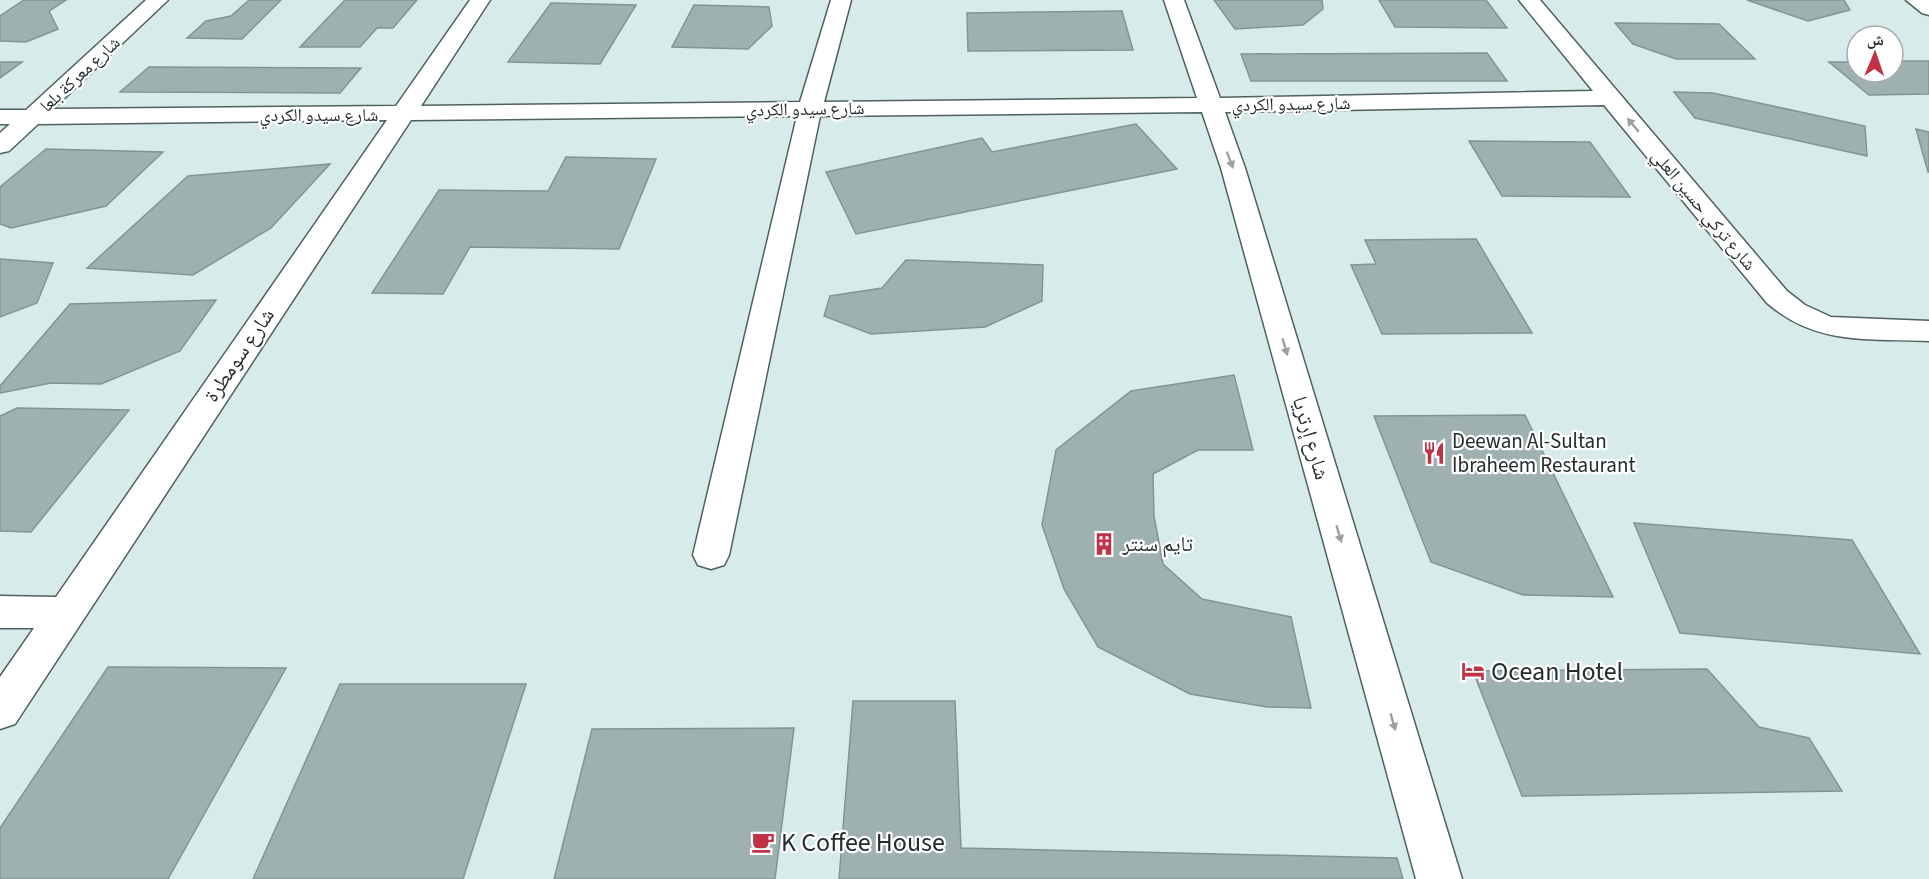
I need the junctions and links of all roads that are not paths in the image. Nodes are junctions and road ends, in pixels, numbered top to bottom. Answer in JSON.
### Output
{"nodes":[{"id":1,"x":158,"y":0,"type":"edge"},
{"id":2,"x":480,"y":0,"type":"edge"},
{"id":3,"x":841,"y":0,"type":"edge"},
{"id":4,"x":1174,"y":0,"type":"edge"},
{"id":5,"x":1529,"y":0,"type":"edge"},
{"id":6,"x":1916,"y":0,"type":"edge"},
{"id":7,"x":1929,"y":9,"type":"edge"},
{"id":8,"x":1610,"y":98,"type":"junction"},
{"id":9,"x":1209,"y":105,"type":"junction"},
{"id":10,"x":810,"y":109,"type":"junction"},
{"id":11,"x":402,"y":114,"type":"junction"},
{"id":12,"x":0,"y":117,"type":"edge"},
{"id":13,"x":34,"y":117,"type":"junction"},
{"id":14,"x":0,"y":146,"type":"edge"},
{"id":15,"x":1929,"y":331,"type":"edge"},
{"id":16,"x":711,"y":555,"type":"dead end"},
{"id":17,"x":0,"y":612,"type":"edge"},
{"id":18,"x":65,"y":613,"type":"junction"},
{"id":19,"x":0,"y":711,"type":"edge"},
{"id":20,"x":1439,"y":879,"type":"edge"}],
"edges":[{"from":1,"to":13,"type":"street","name":"شارع معركة بلعا"},
{"from":2,"to":11,"type":"street","name":"شارع سومطرة"},
{"from":3,"to":10,"type":"street"},
{"from":4,"to":9,"type":"street","name":"شارع إرتريا"},
{"from":5,"to":8,"type":"street","name":"شارع تركي حسين العلي"},
{"from":6,"to":7,"type":"street"},
{"from":8,"to":9,"type":"street","name":"شارع سيدو الكردي"},
{"from":15,"to":8,"type":"street","name":"شارع تركي حسين العلي","one_way":true},
{"from":9,"to":10,"type":"street","name":"شارع سيدو الكردي"},
{"from":9,"to":20,"type":"street","name":"شارع إرتريا","one_way":true},
{"from":10,"to":11,"type":"street","name":"شارع سيدو الكردي"},
{"from":10,"to":16,"type":"street"},
{"from":11,"to":13,"type":"street","name":"شارع سيدو الكردي"},
{"from":11,"to":18,"type":"street","name":"شارع سومطرة"},
{"from":12,"to":13,"type":"street","name":"شارع سيدو الكردي"},
{"from":13,"to":14,"type":"street","name":"شارع معركة بلعا"},
{"from":17,"to":18,"type":"street"},
{"from":18,"to":19,"type":"street","name":"شارع سومطرة"}]}
